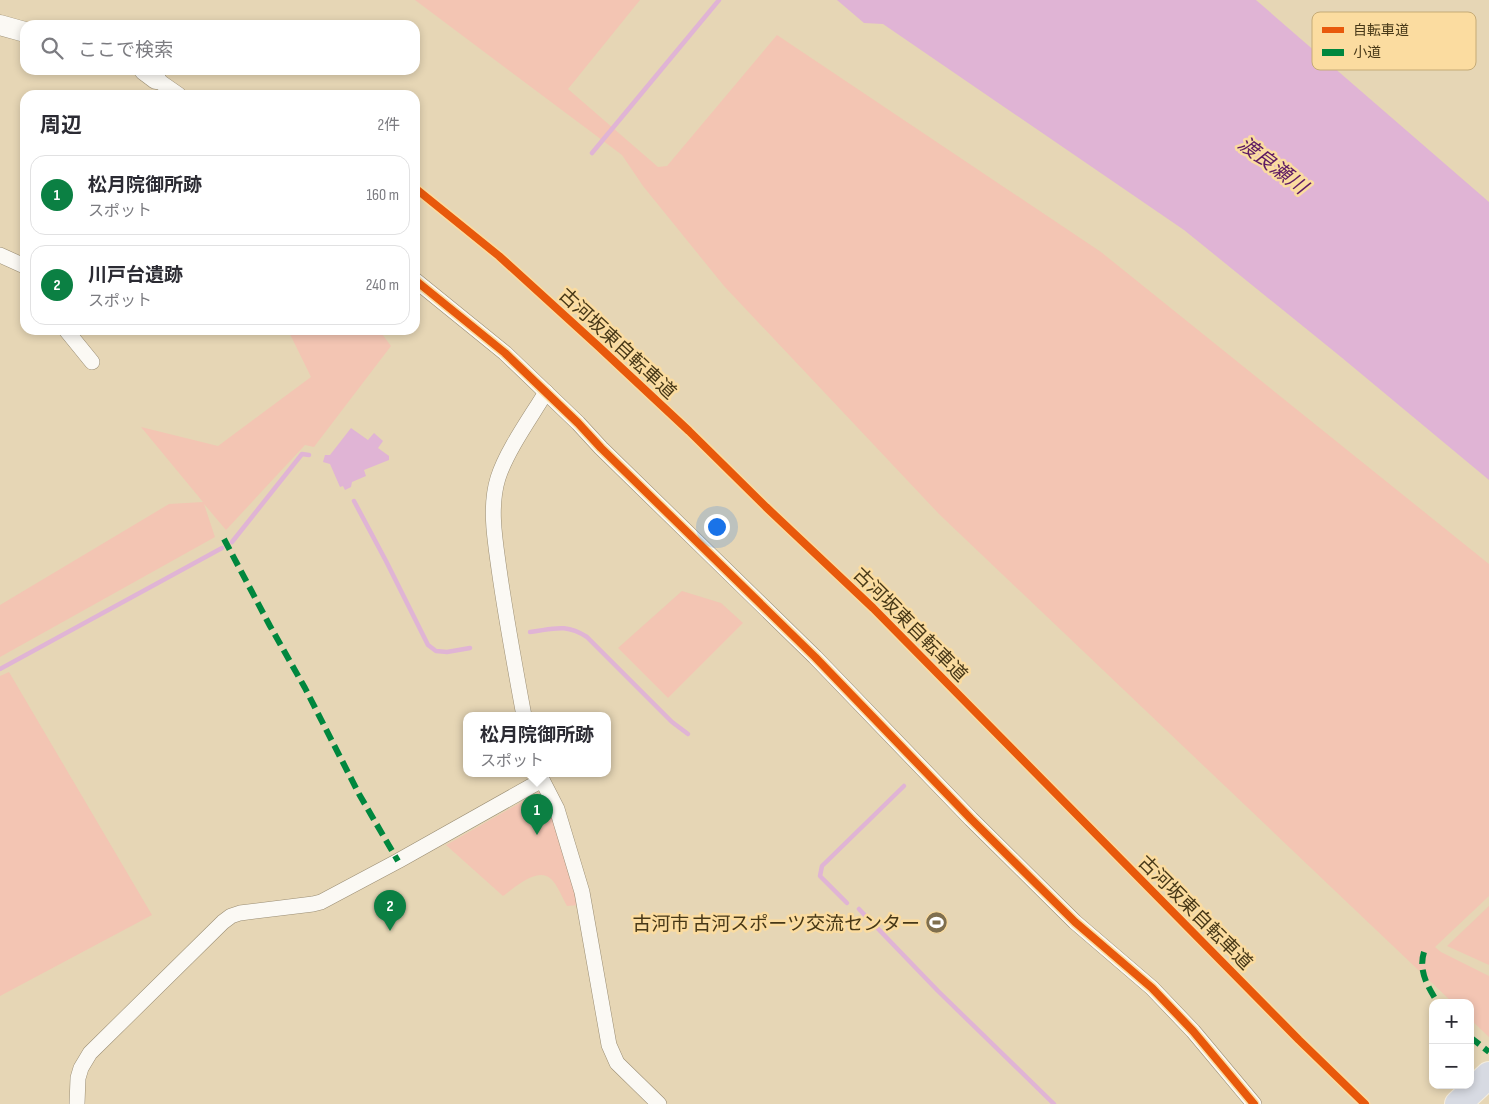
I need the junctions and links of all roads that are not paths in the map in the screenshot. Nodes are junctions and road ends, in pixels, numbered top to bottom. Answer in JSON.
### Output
{"nodes":[{"id":1,"x":0,"y":25,"type":"edge"},
{"id":2,"x":20,"y":31,"type":"edge"},
{"id":3,"x":151,"y":75,"type":"edge"},
{"id":4,"x":172,"y":90,"type":"edge"},
{"id":5,"x":0,"y":254,"type":"edge"},
{"id":6,"x":20,"y":266,"type":"edge"},
{"id":7,"x":420,"y":284,"type":"edge"},
{"id":8,"x":70,"y":335,"type":"edge"},
{"id":9,"x":92,"y":362,"type":"dead end"},
{"id":10,"x":546,"y":392,"type":"junction"},
{"id":11,"x":523,"y":712,"type":"edge"},
{"id":12,"x":540,"y":777,"type":"edge"},
{"id":13,"x":1489,"y":1075,"type":"edge"},
{"id":14,"x":76,"y":1104,"type":"edge"},
{"id":15,"x":659,"y":1104,"type":"edge"},
{"id":16,"x":1254,"y":1104,"type":"edge"},
{"id":17,"x":1458,"y":1104,"type":"edge"}],
"edges":[{"from":1,"to":2,"type":"street"},
{"from":3,"to":4,"type":"street"},
{"from":5,"to":6,"type":"street"},
{"from":7,"to":10,"type":"street"},
{"from":8,"to":9,"type":"street"},
{"from":10,"to":11,"type":"street"},
{"from":10,"to":16,"type":"street"},
{"from":12,"to":14,"type":"street"},
{"from":12,"to":15,"type":"street"},
{"from":13,"to":17,"type":"highway"}]}
